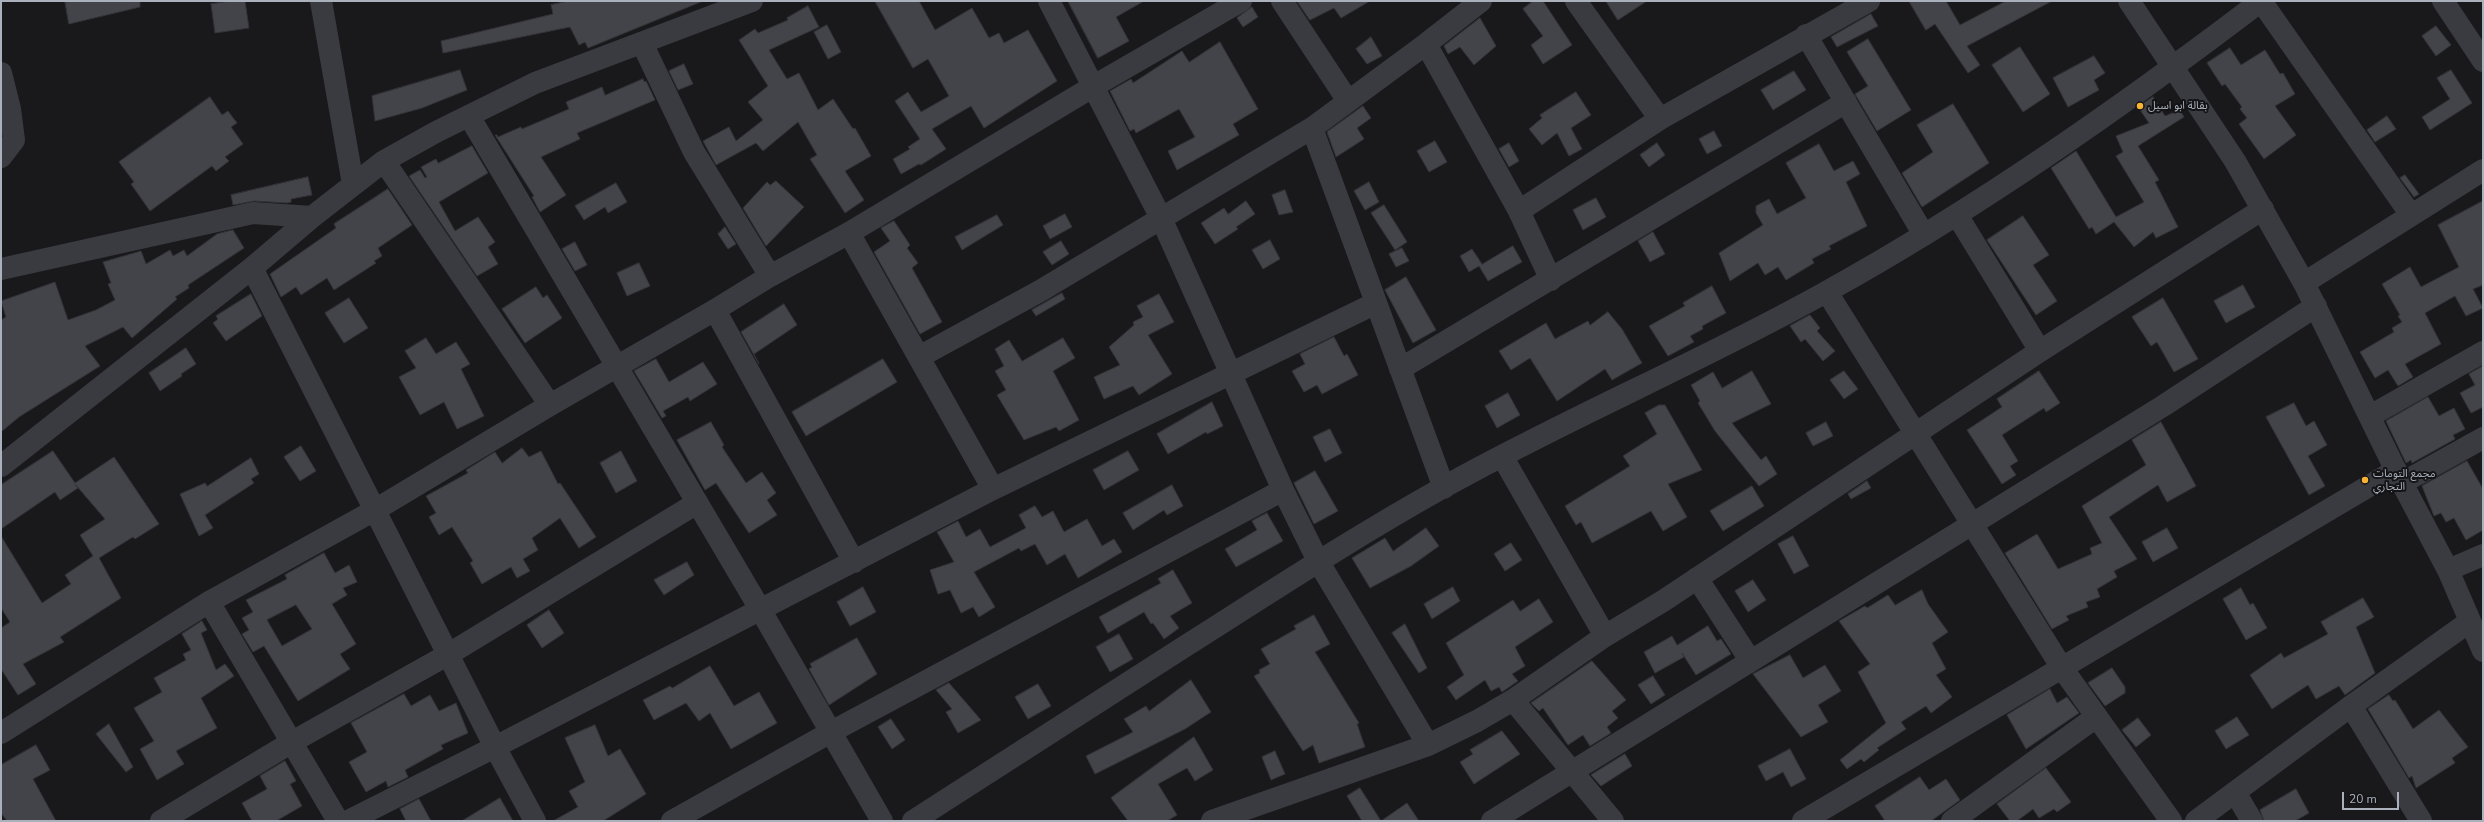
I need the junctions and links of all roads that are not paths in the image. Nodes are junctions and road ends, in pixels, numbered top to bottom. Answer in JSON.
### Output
{"nodes":[{"id":1,"x":321,"y":1,"type":"edge"},
{"id":2,"x":752,"y":1,"type":"edge"},
{"id":3,"x":1049,"y":1,"type":"edge"},
{"id":4,"x":1241,"y":1,"type":"edge"},
{"id":5,"x":1282,"y":1,"type":"edge"},
{"id":6,"x":1481,"y":1,"type":"edge"},
{"id":7,"x":1576,"y":1,"type":"edge"},
{"id":8,"x":2129,"y":1,"type":"edge"},
{"id":9,"x":2261,"y":1,"type":"edge"},
{"id":10,"x":2443,"y":1,"type":"edge"},
{"id":11,"x":1860,"y":3,"type":"edge"},
{"id":12,"x":1806,"y":35,"type":"junction"},
{"id":13,"x":642,"y":43,"type":"junction"},
{"id":14,"x":1426,"y":44,"type":"junction"},
{"id":15,"x":2483,"y":61,"type":"edge"},
{"id":16,"x":2172,"y":68,"type":"junction"},
{"id":17,"x":1,"y":73,"type":"edge"},
{"id":18,"x":1094,"y":86,"type":"junction"},
{"id":19,"x":1348,"y":101,"type":"junction"},
{"id":20,"x":1846,"y":102,"type":"junction"},
{"id":21,"x":469,"y":116,"type":"junction"},
{"id":22,"x":1660,"y":119,"type":"junction"},
{"id":23,"x":1312,"y":128,"type":"junction"},
{"id":24,"x":1,"y":157,"type":"edge"},
{"id":25,"x":384,"y":161,"type":"junction"},
{"id":26,"x":2483,"y":170,"type":"edge"},
{"id":27,"x":353,"y":184,"type":"junction"},
{"id":28,"x":2263,"y":210,"type":"junction"},
{"id":29,"x":1520,"y":211,"type":"junction"},
{"id":30,"x":1957,"y":215,"type":"junction"},
{"id":31,"x":2411,"y":215,"type":"junction"},
{"id":32,"x":312,"y":217,"type":"junction"},
{"id":33,"x":1161,"y":218,"type":"junction"},
{"id":34,"x":849,"y":233,"type":"junction"},
{"id":35,"x":1924,"y":235,"type":"junction"},
{"id":36,"x":252,"y":268,"type":"junction"},
{"id":37,"x":1,"y":269,"type":"edge"},
{"id":38,"x":770,"y":276,"type":"junction"},
{"id":39,"x":1551,"y":280,"type":"junction"},
{"id":40,"x":2304,"y":283,"type":"junction"},
{"id":41,"x":1827,"y":292,"type":"junction"},
{"id":42,"x":1376,"y":303,"type":"junction"},
{"id":43,"x":2316,"y":306,"type":"junction"},
{"id":44,"x":715,"y":310,"type":"junction"},
{"id":45,"x":2040,"y":351,"type":"junction"},
{"id":46,"x":2483,"y":352,"type":"edge"},
{"id":47,"x":918,"y":357,"type":"junction"},
{"id":48,"x":618,"y":367,"type":"junction"},
{"id":49,"x":1400,"y":369,"type":"junction"},
{"id":50,"x":1230,"y":374,"type":"junction"},
{"id":51,"x":550,"y":405,"type":"junction"},
{"id":52,"x":2370,"y":416,"type":"junction"},
{"id":53,"x":1915,"y":434,"type":"junction"},
{"id":54,"x":2483,"y":438,"type":"edge"},
{"id":55,"x":1502,"y":456,"type":"junction"},
{"id":56,"x":1,"y":466,"type":"edge"},
{"id":57,"x":2399,"y":476,"type":"junction"},
{"id":58,"x":1444,"y":488,"type":"junction"},
{"id":59,"x":993,"y":489,"type":"junction"},
{"id":60,"x":1283,"y":490,"type":"junction"},
{"id":61,"x":697,"y":503,"type":"junction"},
{"id":62,"x":375,"y":510,"type":"junction"},
{"id":63,"x":1970,"y":525,"type":"junction"},
{"id":64,"x":2483,"y":555,"type":"edge"},
{"id":65,"x":1318,"y":561,"type":"junction"},
{"id":66,"x":854,"y":562,"type":"junction"},
{"id":67,"x":2448,"y":570,"type":"junction"},
{"id":68,"x":1697,"y":578,"type":"junction"},
{"id":69,"x":209,"y":602,"type":"junction"},
{"id":70,"x":760,"y":609,"type":"junction"},
{"id":71,"x":2469,"y":622,"type":"junction"},
{"id":72,"x":1605,"y":636,"type":"junction"},
{"id":73,"x":2483,"y":651,"type":"edge"},
{"id":74,"x":449,"y":654,"type":"junction"},
{"id":75,"x":1750,"y":660,"type":"junction"},
{"id":76,"x":2062,"y":668,"type":"junction"},
{"id":77,"x":1513,"y":700,"type":"junction"},
{"id":78,"x":2351,"y":706,"type":"junction"},
{"id":79,"x":2096,"y":718,"type":"junction"},
{"id":80,"x":831,"y":732,"type":"junction"},
{"id":81,"x":1,"y":733,"type":"edge"},
{"id":82,"x":292,"y":742,"type":"junction"},
{"id":83,"x":1428,"y":744,"type":"junction"},
{"id":84,"x":495,"y":747,"type":"junction"},
{"id":85,"x":1572,"y":770,"type":"junction"},
{"id":86,"x":2235,"y":792,"type":"junction"},
{"id":87,"x":161,"y":821,"type":"edge"},
{"id":88,"x":338,"y":821,"type":"edge"},
{"id":89,"x":348,"y":821,"type":"edge"},
{"id":90,"x":535,"y":821,"type":"edge"},
{"id":91,"x":672,"y":821,"type":"edge"},
{"id":92,"x":882,"y":821,"type":"edge"},
{"id":93,"x":913,"y":821,"type":"edge"},
{"id":94,"x":1212,"y":821,"type":"edge"},
{"id":95,"x":1492,"y":821,"type":"edge"},
{"id":96,"x":1613,"y":821,"type":"edge"},
{"id":97,"x":1803,"y":821,"type":"edge"},
{"id":98,"x":1952,"y":821,"type":"edge"},
{"id":99,"x":2171,"y":821,"type":"edge"},
{"id":100,"x":2196,"y":821,"type":"edge"},
{"id":101,"x":2252,"y":821,"type":"edge"},
{"id":102,"x":2421,"y":821,"type":"edge"}],
"edges":[{"from":1,"to":27,"type":"street"},
{"from":2,"to":13,"type":"street"},
{"from":3,"to":18,"type":"street"},
{"from":4,"to":18,"type":"street"},
{"from":5,"to":19,"type":"street"},
{"from":6,"to":14,"type":"street"},
{"from":7,"to":22,"type":"street"},
{"from":8,"to":16,"type":"street"},
{"from":9,"to":16,"type":"street"},
{"from":9,"to":31,"type":"street"},
{"from":10,"to":15,"type":"street"},
{"from":11,"to":12,"type":"street"},
{"from":12,"to":20,"type":"street"},
{"from":12,"to":22,"type":"street"},
{"from":13,"to":21,"type":"street"},
{"from":13,"to":38,"type":"street"},
{"from":14,"to":19,"type":"street"},
{"from":14,"to":29,"type":"street"},
{"from":16,"to":28,"type":"street"},
{"from":16,"to":30,"type":"street"},
{"from":17,"to":24,"type":"street"},
{"from":18,"to":33,"type":"street"},
{"from":18,"to":34,"type":"street"},
{"from":19,"to":23,"type":"street"},
{"from":20,"to":35,"type":"street"},
{"from":20,"to":39,"type":"street"},
{"from":21,"to":25,"type":"street"},
{"from":21,"to":48,"type":"street"},
{"from":22,"to":29,"type":"street"},
{"from":23,"to":33,"type":"street"},
{"from":23,"to":42,"type":"street"},
{"from":25,"to":27,"type":"street"},
{"from":25,"to":51,"type":"street"},
{"from":26,"to":31,"type":"street"},
{"from":27,"to":32,"type":"street"},
{"from":28,"to":40,"type":"street"},
{"from":28,"to":45,"type":"street"},
{"from":29,"to":39,"type":"street"},
{"from":30,"to":35,"type":"street"},
{"from":30,"to":45,"type":"street"},
{"from":31,"to":40,"type":"street"},
{"from":32,"to":36,"type":"street"},
{"from":32,"to":37,"type":"street"},
{"from":33,"to":47,"type":"street"},
{"from":33,"to":50,"type":"street"},
{"from":34,"to":38,"type":"street"},
{"from":34,"to":47,"type":"street"},
{"from":35,"to":41,"type":"street"},
{"from":36,"to":56,"type":"street"},
{"from":36,"to":62,"type":"street"},
{"from":38,"to":44,"type":"street"},
{"from":39,"to":49,"type":"street"},
{"from":40,"to":43,"type":"street"},
{"from":41,"to":53,"type":"street"},
{"from":41,"to":55,"type":"street"},
{"from":42,"to":49,"type":"street"},
{"from":42,"to":50,"type":"street"},
{"from":43,"to":52,"type":"street"},
{"from":43,"to":63,"type":"street"},
{"from":44,"to":48,"type":"street"},
{"from":44,"to":66,"type":"street"},
{"from":45,"to":53,"type":"street"},
{"from":46,"to":52,"type":"street"},
{"from":47,"to":59,"type":"street"},
{"from":48,"to":51,"type":"street"},
{"from":48,"to":61,"type":"street"},
{"from":49,"to":58,"type":"street"},
{"from":50,"to":59,"type":"street"},
{"from":50,"to":60,"type":"street"},
{"from":51,"to":62,"type":"street"},
{"from":52,"to":57,"type":"street"},
{"from":53,"to":63,"type":"street"},
{"from":53,"to":68,"type":"street"},
{"from":54,"to":57,"type":"street"},
{"from":55,"to":58,"type":"street"},
{"from":55,"to":72,"type":"street"},
{"from":57,"to":67,"type":"street"},
{"from":57,"to":76,"type":"street"},
{"from":58,"to":65,"type":"street"},
{"from":59,"to":66,"type":"street"},
{"from":60,"to":65,"type":"street"},
{"from":60,"to":80,"type":"street"},
{"from":61,"to":70,"type":"street"},
{"from":61,"to":74,"type":"street"},
{"from":62,"to":69,"type":"street"},
{"from":62,"to":74,"type":"street"},
{"from":63,"to":75,"type":"street"},
{"from":63,"to":76,"type":"street"},
{"from":64,"to":67,"type":"street"},
{"from":65,"to":83,"type":"street"},
{"from":65,"to":93,"type":"street"},
{"from":66,"to":70,"type":"street"},
{"from":67,"to":71,"type":"street"},
{"from":68,"to":72,"type":"street"},
{"from":68,"to":75,"type":"street"},
{"from":69,"to":81,"type":"street"},
{"from":69,"to":82,"type":"street"},
{"from":70,"to":80,"type":"street"},
{"from":70,"to":84,"type":"street"},
{"from":71,"to":73,"type":"street"},
{"from":71,"to":78,"type":"street"},
{"from":72,"to":77,"type":"street"},
{"from":74,"to":82,"type":"street"},
{"from":74,"to":84,"type":"street"},
{"from":75,"to":85,"type":"street"},
{"from":76,"to":79,"type":"street"},
{"from":76,"to":97,"type":"street"},
{"from":77,"to":83,"type":"street"},
{"from":77,"to":85,"type":"street"},
{"from":78,"to":86,"type":"street"},
{"from":78,"to":102,"type":"street"},
{"from":79,"to":98,"type":"street"},
{"from":79,"to":99,"type":"street"},
{"from":80,"to":91,"type":"street"},
{"from":80,"to":92,"type":"street"},
{"from":82,"to":87,"type":"street"},
{"from":82,"to":88,"type":"street"},
{"from":83,"to":94,"type":"street"},
{"from":84,"to":89,"type":"street"},
{"from":84,"to":90,"type":"street"},
{"from":85,"to":95,"type":"street"},
{"from":85,"to":96,"type":"street"},
{"from":86,"to":100,"type":"street"},
{"from":86,"to":101,"type":"street"}]}
